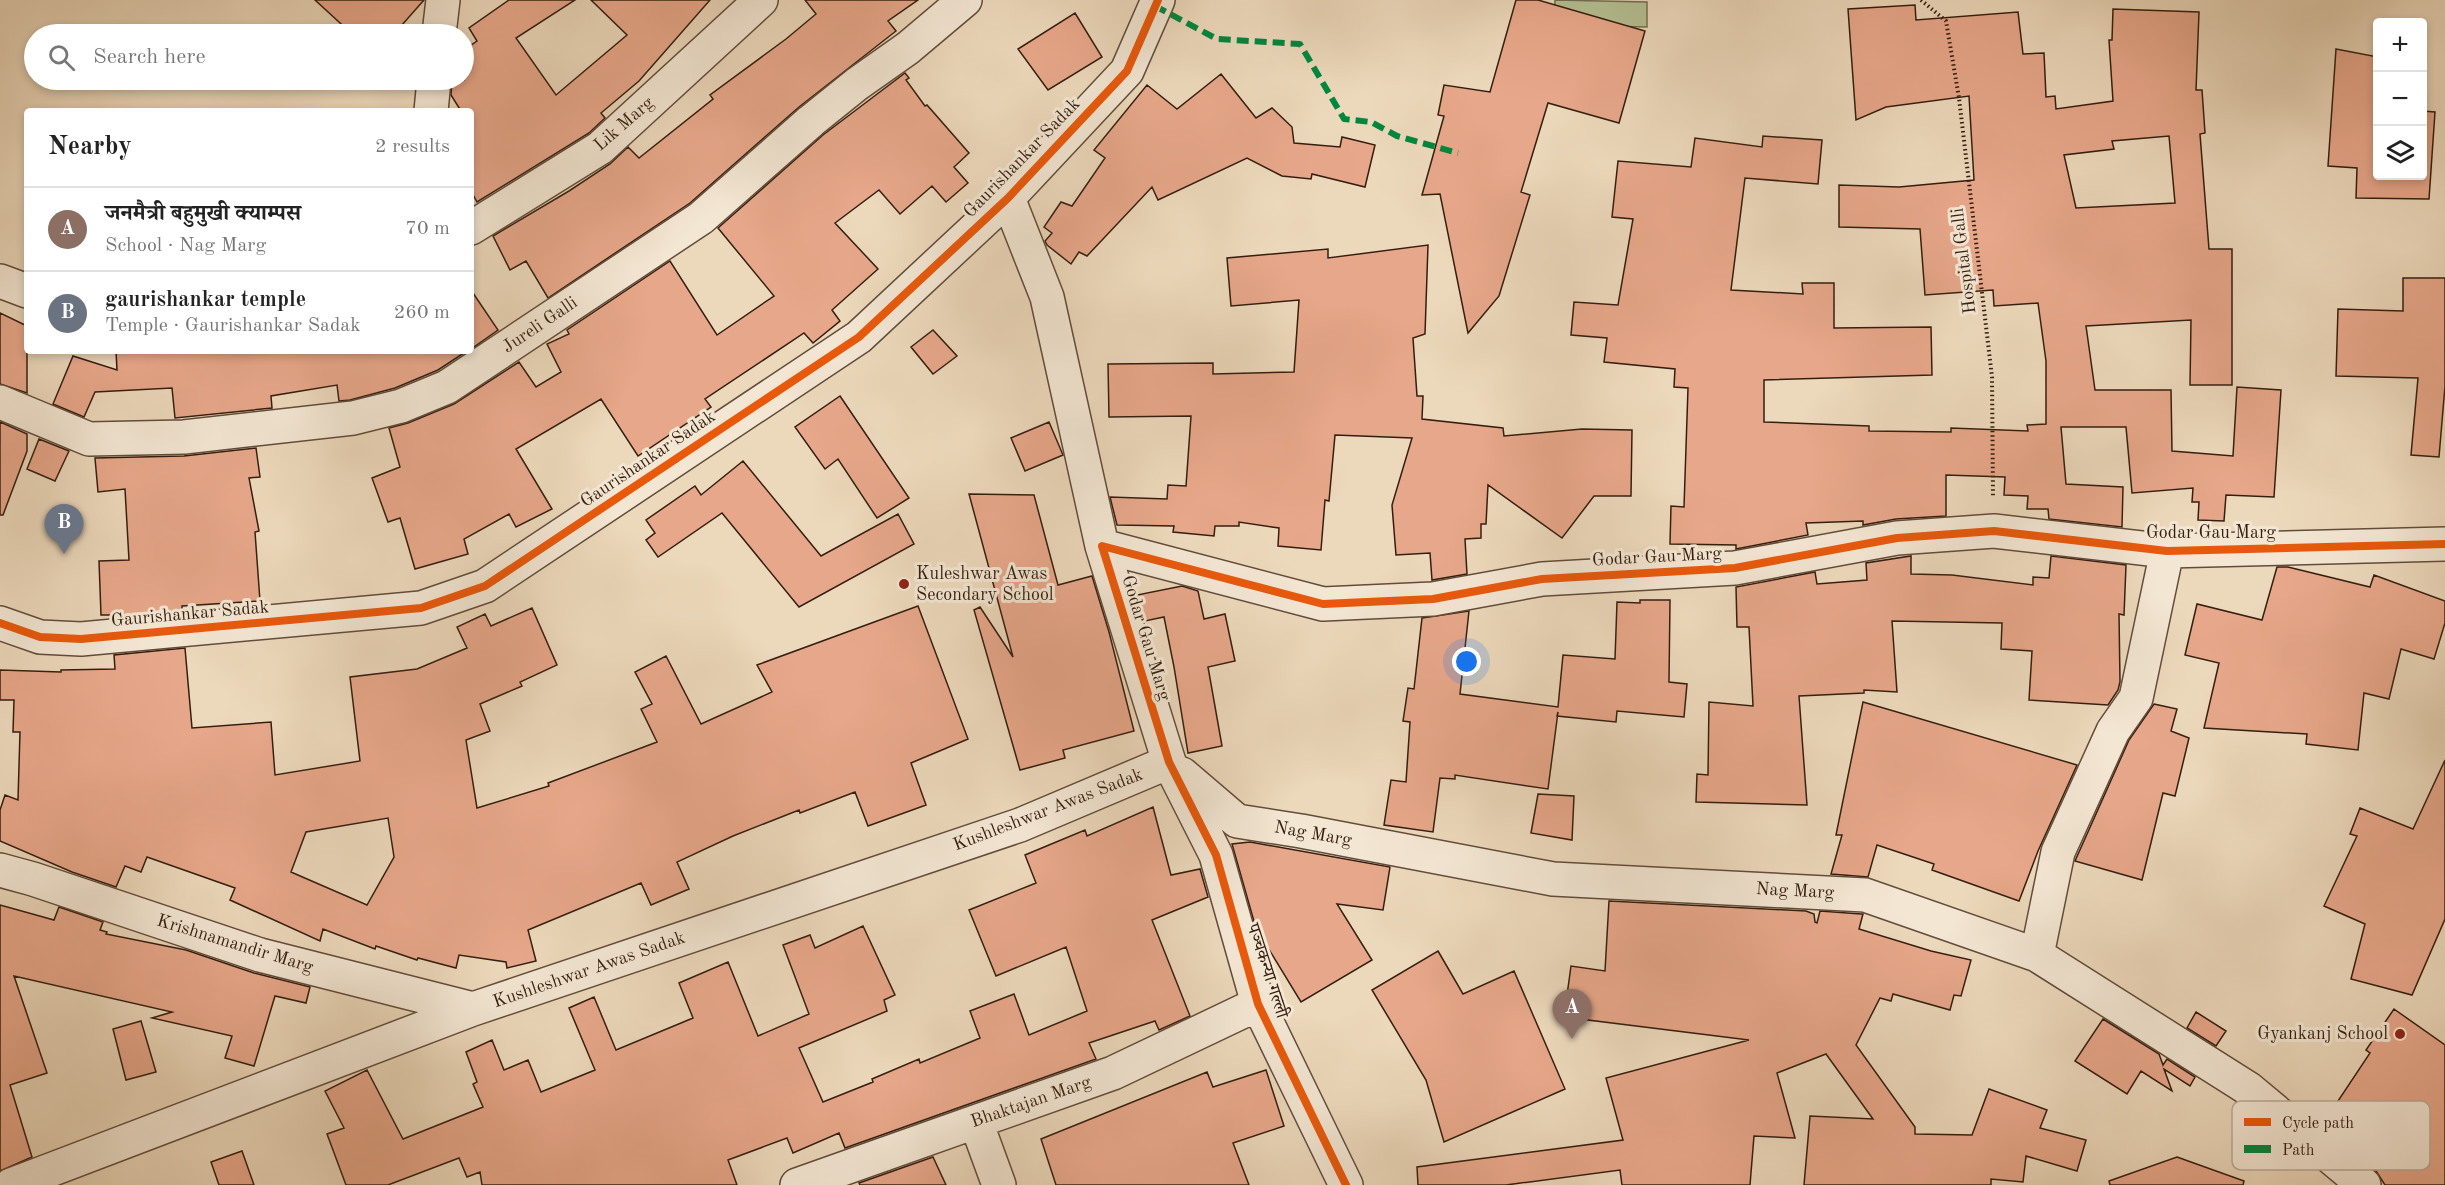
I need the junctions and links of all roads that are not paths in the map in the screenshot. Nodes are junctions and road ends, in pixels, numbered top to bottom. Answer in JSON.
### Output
{"nodes":[{"id":1,"x":443,"y":0,"type":"edge"},
{"id":2,"x":761,"y":0,"type":"edge"},
{"id":3,"x":965,"y":0,"type":"edge"},
{"id":4,"x":1158,"y":0,"type":"edge"},
{"id":5,"x":440,"y":24,"type":"edge"},
{"id":6,"x":433,"y":90,"type":"edge"},
{"id":7,"x":431,"y":108,"type":"edge"},
{"id":8,"x":1008,"y":198,"type":"junction"},
{"id":9,"x":474,"y":226,"type":"edge"},
{"id":10,"x":0,"y":281,"type":"edge"},
{"id":11,"x":24,"y":290,"type":"edge"},
{"id":12,"x":0,"y":402,"type":"edge"},
{"id":13,"x":2445,"y":544,"type":"edge"},
{"id":14,"x":1102,"y":546,"type":"junction"},
{"id":15,"x":2167,"y":551,"type":"junction"},
{"id":16,"x":0,"y":623,"type":"edge"},
{"id":17,"x":1169,"y":762,"type":"junction"},
{"id":18,"x":0,"y":870,"type":"edge"},
{"id":19,"x":2037,"y":955,"type":"junction"},
{"id":20,"x":1258,"y":1004,"type":"junction"},
{"id":21,"x":472,"y":1009,"type":"junction"},
{"id":22,"x":2262,"y":1101,"type":"edge"},
{"id":23,"x":976,"y":1122,"type":"junction"},
{"id":24,"x":2346,"y":1170,"type":"edge"},
{"id":25,"x":10,"y":1185,"type":"edge"},
{"id":26,"x":796,"y":1185,"type":"edge"},
{"id":27,"x":999,"y":1185,"type":"edge"},
{"id":28,"x":1346,"y":1185,"type":"edge"},
{"id":29,"x":2364,"y":1185,"type":"edge"}],
"edges":[{"from":1,"to":5,"type":"street"},
{"from":2,"to":9,"type":"street","name":"Lik Marg"},
{"from":3,"to":12,"type":"street","name":"Jureli Galli"},
{"from":4,"to":8,"type":"street","name":"Gaurishankar Sadak"},
{"from":6,"to":7,"type":"street"},
{"from":8,"to":14,"type":"street"},
{"from":8,"to":16,"type":"street","name":"Gaurishankar Sadak"},
{"from":10,"to":11,"type":"street"},
{"from":13,"to":15,"type":"street","name":"Godar Gau Marg"},
{"from":14,"to":15,"type":"street","name":"Godar Gau Marg"},
{"from":14,"to":17,"type":"street","name":"Godar Gau Marg"},
{"from":15,"to":19,"type":"street"},
{"from":17,"to":19,"type":"street","name":"Nag Marg"},
{"from":17,"to":20,"type":"street","name":"पञ्चकन्या गल्ली"},
{"from":17,"to":21,"type":"street","name":"Kushleshwar Awas Sadak"},
{"from":18,"to":21,"type":"street","name":"Krishnamandir Marg"},
{"from":19,"to":22,"type":"street","name":"Nag Marg"},
{"from":20,"to":23,"type":"street","name":"Bhaktajan Marg"},
{"from":20,"to":28,"type":"street","name":"पञ्चकन्या गल्ली"},
{"from":21,"to":25,"type":"street","name":"Kushleshwar Awas Sadak"},
{"from":23,"to":26,"type":"street","name":"Bhaktajan Marg"},
{"from":23,"to":27,"type":"street"},
{"from":24,"to":29,"type":"street","name":"Nag Marg"}]}
